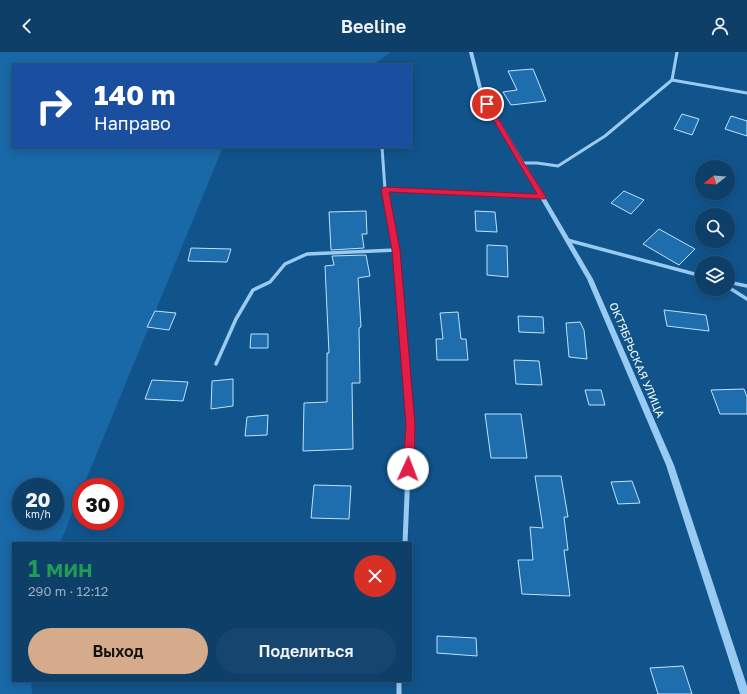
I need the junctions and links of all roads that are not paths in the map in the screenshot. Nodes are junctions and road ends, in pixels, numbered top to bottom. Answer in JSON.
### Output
{"nodes":[{"id":1,"x":471,"y":52,"type":"edge"},
{"id":2,"x":677,"y":52,"type":"edge"},
{"id":3,"x":672,"y":80,"type":"junction"},
{"id":4,"x":747,"y":93,"type":"edge"},
{"id":5,"x":382,"y":148,"type":"edge"},
{"id":6,"x":521,"y":163,"type":"junction"},
{"id":7,"x":385,"y":189,"type":"junction"},
{"id":8,"x":542,"y":197,"type":"junction"},
{"id":9,"x":567,"y":240,"type":"junction"},
{"id":10,"x":396,"y":250,"type":"junction"},
{"id":11,"x":695,"y":274,"type":"edge"},
{"id":12,"x":735,"y":283,"type":"edge"},
{"id":13,"x":747,"y":286,"type":"edge"},
{"id":14,"x":735,"y":291,"type":"edge"},
{"id":15,"x":747,"y":299,"type":"edge"},
{"id":16,"x":216,"y":364,"type":"dead end"},
{"id":17,"x":405,"y":542,"type":"edge"},
{"id":18,"x":399,"y":682,"type":"edge"},
{"id":19,"x":398,"y":694,"type":"edge"},
{"id":20,"x":745,"y":694,"type":"edge"}],
"edges":[{"from":1,"to":6,"type":"street","name":"ОКТЯБРЬСКАЯ УЛИЦА"},
{"from":2,"to":3,"type":"street"},
{"from":3,"to":4,"type":"street"},
{"from":3,"to":6,"type":"street"},
{"from":5,"to":7,"type":"street"},
{"from":6,"to":8,"type":"street","name":"ОКТЯБРЬСКАЯ УЛИЦА"},
{"from":7,"to":8,"type":"street"},
{"from":7,"to":10,"type":"street"},
{"from":8,"to":9,"type":"street","name":"ОКТЯБРЬСКАЯ УЛИЦА"},
{"from":9,"to":11,"type":"street"},
{"from":9,"to":20,"type":"street","name":"ОКТЯБРЬСКАЯ УЛИЦА"},
{"from":10,"to":16,"type":"street"},
{"from":10,"to":17,"type":"street"},
{"from":12,"to":13,"type":"street"},
{"from":14,"to":15,"type":"street"},
{"from":18,"to":19,"type":"street"}]}
